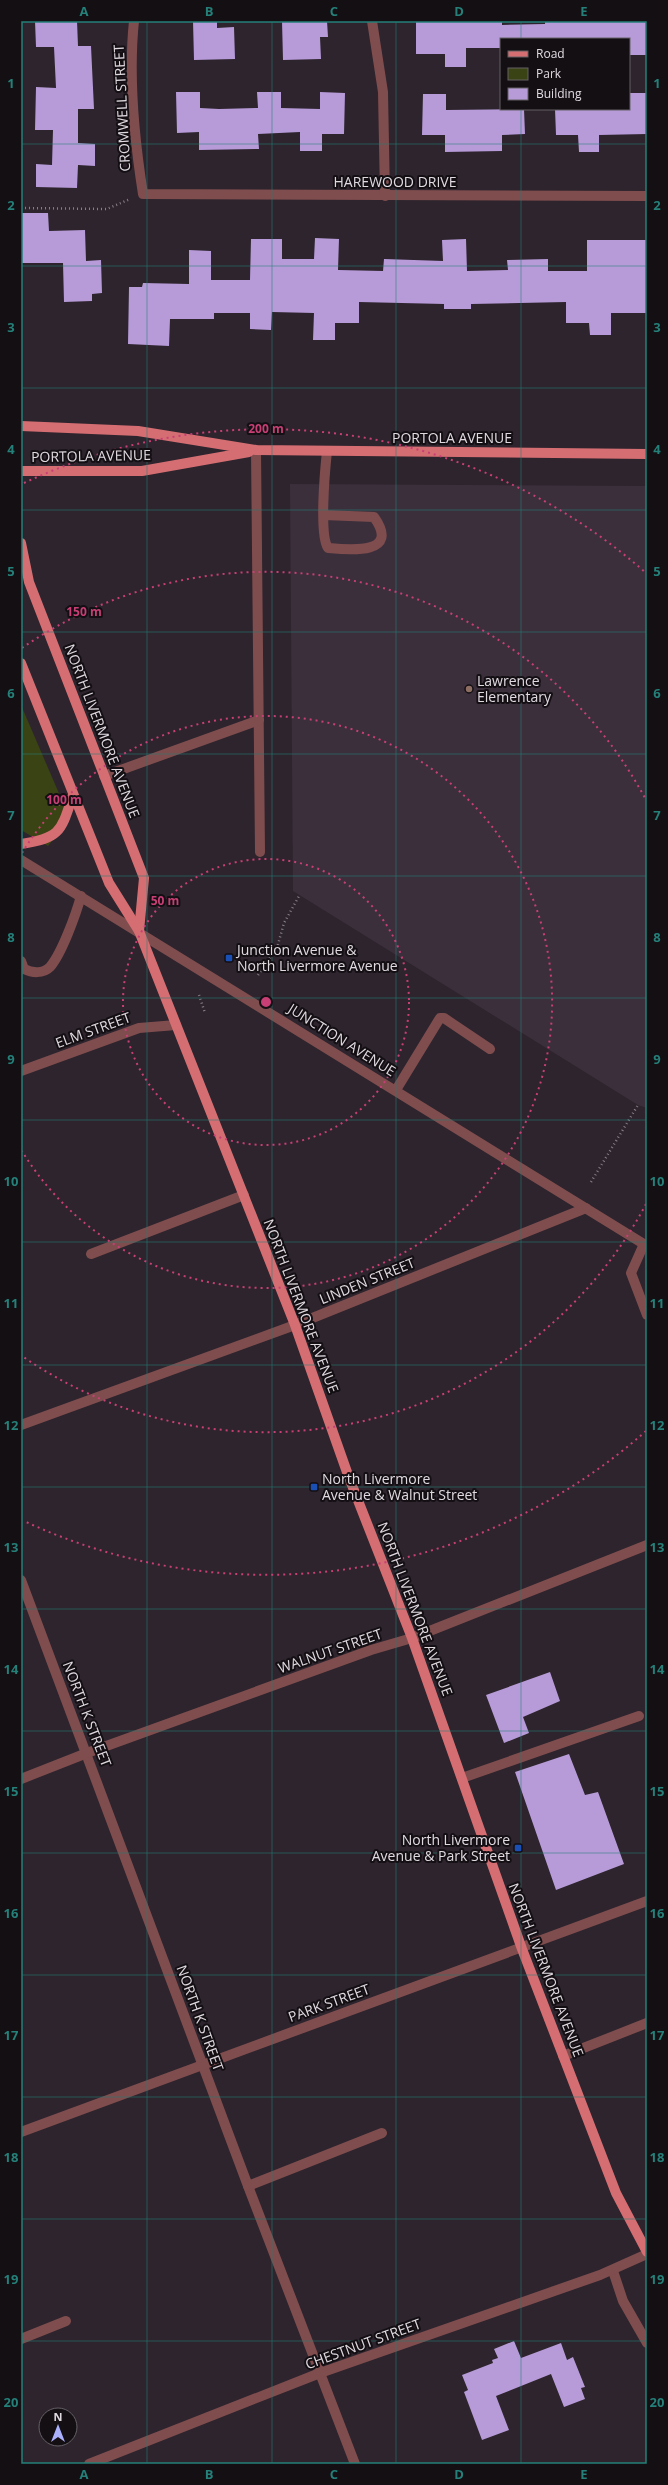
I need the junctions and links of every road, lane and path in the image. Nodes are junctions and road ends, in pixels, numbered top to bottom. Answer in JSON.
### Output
{"nodes":[{"id":1,"x":134,"y":21,"type":"edge"},
{"id":2,"x":372,"y":21,"type":"edge"},
{"id":3,"x":143,"y":194,"type":"junction"},
{"id":4,"x":385,"y":196,"type":"junction"},
{"id":5,"x":647,"y":196,"type":"edge"},
{"id":6,"x":21,"y":208,"type":"edge"},
{"id":7,"x":21,"y":426,"type":"edge"},
{"id":8,"x":256,"y":450,"type":"junction"},
{"id":9,"x":327,"y":451,"type":"junction"},
{"id":10,"x":647,"y":454,"type":"edge"},
{"id":11,"x":21,"y":471,"type":"edge"},
{"id":12,"x":324,"y":515,"type":"junction"},
{"id":13,"x":21,"y":542,"type":"edge"},
{"id":14,"x":21,"y":663,"type":"edge"},
{"id":15,"x":258,"y":720,"type":"junction"},
{"id":16,"x":104,"y":776,"type":"junction"},
{"id":17,"x":73,"y":795,"type":"junction"},
{"id":18,"x":21,"y":844,"type":"edge"},
{"id":19,"x":260,"y":852,"type":"dead end"},
{"id":20,"x":21,"y":860,"type":"edge"},
{"id":21,"x":81,"y":896,"type":"junction"},
{"id":22,"x":299,"y":896,"type":"dead end"},
{"id":23,"x":139,"y":931,"type":"junction"},
{"id":24,"x":21,"y":961,"type":"edge"},
{"id":25,"x":258,"y":975,"type":"dead end"},
{"id":26,"x":199,"y":995,"type":"dead end"},
{"id":27,"x":205,"y":1013,"type":"dead end"},
{"id":28,"x":176,"y":1025,"type":"junction"},
{"id":29,"x":490,"y":1049,"type":"dead end"},
{"id":30,"x":21,"y":1072,"type":"edge"},
{"id":31,"x":396,"y":1090,"type":"junction"},
{"id":32,"x":638,"y":1105,"type":"dead end"},
{"id":33,"x":591,"y":1182,"type":"dead end"},
{"id":34,"x":244,"y":1195,"type":"junction"},
{"id":35,"x":586,"y":1208,"type":"junction"},
{"id":36,"x":646,"y":1245,"type":"edge"},
{"id":37,"x":91,"y":1254,"type":"dead end"},
{"id":38,"x":647,"y":1315,"type":"edge"},
{"id":39,"x":295,"y":1325,"type":"junction"},
{"id":40,"x":21,"y":1425,"type":"edge"},
{"id":41,"x":647,"y":1545,"type":"edge"},
{"id":42,"x":21,"y":1580,"type":"edge"},
{"id":43,"x":412,"y":1638,"type":"junction"},
{"id":44,"x":639,"y":1716,"type":"dead end"},
{"id":45,"x":87,"y":1753,"type":"junction"},
{"id":46,"x":462,"y":1778,"type":"junction"},
{"id":47,"x":21,"y":1779,"type":"edge"},
{"id":48,"x":647,"y":1901,"type":"edge"},
{"id":49,"x":522,"y":1949,"type":"junction"},
{"id":50,"x":647,"y":2023,"type":"edge"},
{"id":51,"x":563,"y":2056,"type":"junction"},
{"id":52,"x":202,"y":2063,"type":"junction"},
{"id":53,"x":21,"y":2132,"type":"edge"},
{"id":54,"x":382,"y":2133,"type":"dead end"},
{"id":55,"x":248,"y":2186,"type":"junction"},
{"id":56,"x":647,"y":2253,"type":"edge"},
{"id":57,"x":613,"y":2271,"type":"junction"},
{"id":58,"x":66,"y":2322,"type":"dead end"},
{"id":59,"x":21,"y":2340,"type":"edge"},
{"id":60,"x":647,"y":2343,"type":"edge"},
{"id":61,"x":320,"y":2373,"type":"junction"},
{"id":62,"x":90,"y":2464,"type":"edge"},
{"id":63,"x":355,"y":2464,"type":"edge"}],
"edges":[{"from":1,"to":3,"type":"street","name":"CROMWELL STREET"},
{"from":2,"to":4,"type":"street"},
{"from":3,"to":4,"type":"street","name":"HAREWOOD DRIVE"},
{"from":3,"to":6,"type":"path"},
{"from":4,"to":5,"type":"street","name":"HAREWOOD DRIVE"},
{"from":7,"to":8,"type":"main road","name":"PORTOLA AVENUE"},
{"from":8,"to":9,"type":"main road","name":"PORTOLA AVENUE"},
{"from":8,"to":11,"type":"main road","name":"PORTOLA AVENUE"},
{"from":8,"to":15,"type":"street"},
{"from":9,"to":10,"type":"main road","name":"PORTOLA AVENUE"},
{"from":9,"to":12,"type":"street"},
{"from":12,"to":12,"type":"street"},
{"from":13,"to":16,"type":"main road","name":"NORTH LIVERMORE AVENUE"},
{"from":14,"to":17,"type":"main road","name":"NORTH LIVERMORE AVENUE"},
{"from":15,"to":16,"type":"street"},
{"from":15,"to":19,"type":"street"},
{"from":16,"to":23,"type":"main road","name":"NORTH LIVERMORE AVENUE"},
{"from":17,"to":18,"type":"main road"},
{"from":17,"to":23,"type":"main road","name":"NORTH LIVERMORE AVENUE"},
{"from":20,"to":21,"type":"street","name":"JUNCTION AVENUE"},
{"from":21,"to":23,"type":"street","name":"JUNCTION AVENUE"},
{"from":21,"to":24,"type":"street"},
{"from":22,"to":25,"type":"path"},
{"from":23,"to":28,"type":"main road","name":"NORTH LIVERMORE AVENUE"},
{"from":23,"to":31,"type":"street","name":"JUNCTION AVENUE"},
{"from":26,"to":27,"type":"path"},
{"from":28,"to":30,"type":"street","name":"ELM STREET"},
{"from":28,"to":34,"type":"main road","name":"NORTH LIVERMORE AVENUE"},
{"from":29,"to":31,"type":"street"},
{"from":31,"to":35,"type":"street","name":"JUNCTION AVENUE"},
{"from":32,"to":33,"type":"path"},
{"from":34,"to":37,"type":"street"},
{"from":34,"to":39,"type":"main road","name":"NORTH LIVERMORE AVENUE"},
{"from":35,"to":36,"type":"street","name":"JUNCTION AVENUE"},
{"from":35,"to":39,"type":"street","name":"LINDEN STREET"},
{"from":36,"to":38,"type":"street"},
{"from":39,"to":40,"type":"street","name":"LINDEN STREET"},
{"from":39,"to":43,"type":"main road","name":"NORTH LIVERMORE AVENUE"},
{"from":41,"to":43,"type":"street","name":"WALNUT STREET"},
{"from":42,"to":45,"type":"street","name":"NORTH K STREET"},
{"from":43,"to":45,"type":"street","name":"WALNUT STREET"},
{"from":43,"to":46,"type":"main road","name":"NORTH LIVERMORE AVENUE"},
{"from":44,"to":46,"type":"street"},
{"from":45,"to":47,"type":"street","name":"WALNUT STREET"},
{"from":45,"to":52,"type":"street","name":"NORTH K STREET"},
{"from":46,"to":49,"type":"main road","name":"NORTH LIVERMORE AVENUE"},
{"from":48,"to":49,"type":"street","name":"PARK STREET"},
{"from":49,"to":51,"type":"main road","name":"NORTH LIVERMORE AVENUE"},
{"from":49,"to":52,"type":"street","name":"PARK STREET"},
{"from":50,"to":51,"type":"street"},
{"from":51,"to":56,"type":"main road","name":"NORTH LIVERMORE AVENUE"},
{"from":52,"to":53,"type":"street","name":"PARK STREET"},
{"from":52,"to":55,"type":"street","name":"NORTH K STREET"},
{"from":54,"to":55,"type":"street"},
{"from":55,"to":61,"type":"street","name":"NORTH K STREET"},
{"from":56,"to":57,"type":"street","name":"CHESTNUT STREET"},
{"from":57,"to":60,"type":"street"},
{"from":57,"to":61,"type":"street","name":"CHESTNUT STREET"},
{"from":58,"to":59,"type":"street"},
{"from":61,"to":62,"type":"street","name":"CHESTNUT STREET"},
{"from":61,"to":63,"type":"street","name":"NORTH K STREET"}]}
